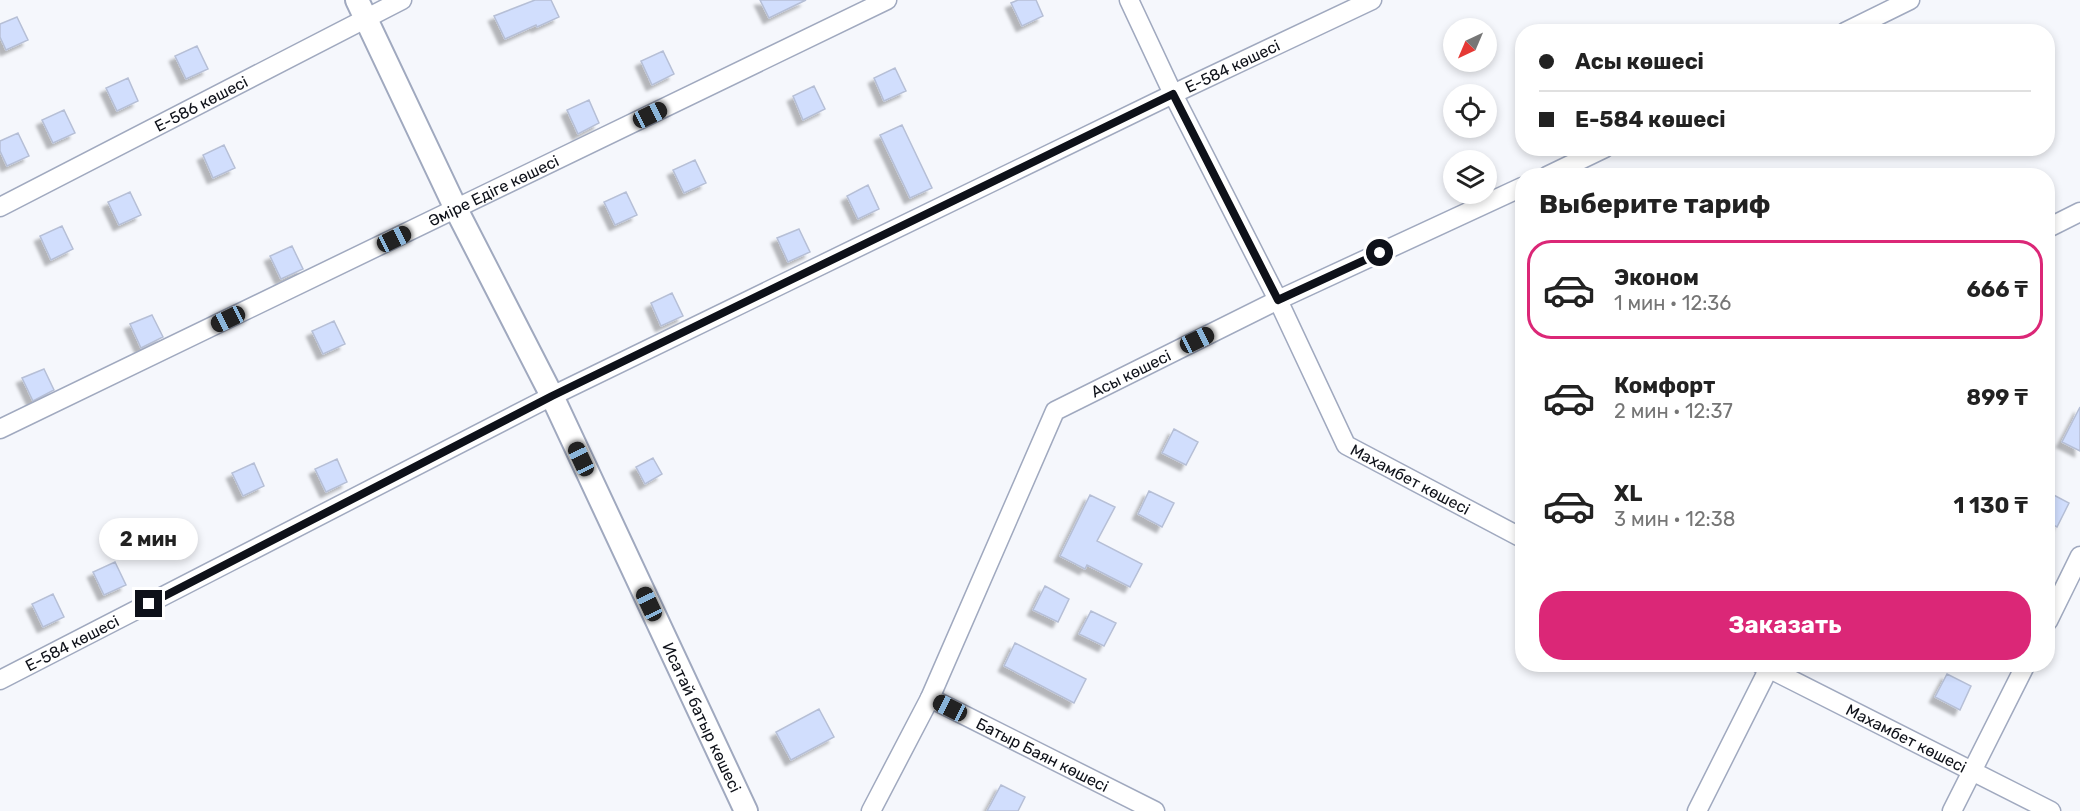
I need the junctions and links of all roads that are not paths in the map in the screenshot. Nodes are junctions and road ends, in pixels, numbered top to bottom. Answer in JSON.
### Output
{"nodes":[{"id":1,"x":402,"y":0,"type":"edge"},
{"id":2,"x":887,"y":0,"type":"edge"},
{"id":3,"x":1129,"y":0,"type":"edge"},
{"id":4,"x":1372,"y":0,"type":"edge"},
{"id":5,"x":1910,"y":0,"type":"edge"},
{"id":6,"x":362,"y":9,"type":"edge"},
{"id":7,"x":1861,"y":24,"type":"edge"},
{"id":8,"x":1173,"y":94,"type":"junction"},
{"id":9,"x":1589,"y":156,"type":"edge"},
{"id":10,"x":1564,"y":168,"type":"edge"},
{"id":11,"x":1515,"y":190,"type":"edge"},
{"id":12,"x":0,"y":207,"type":"edge"},
{"id":13,"x":456,"y":209,"type":"junction"},
{"id":14,"x":2080,"y":212,"type":"edge"},
{"id":15,"x":2055,"y":224,"type":"edge"},
{"id":16,"x":1278,"y":300,"type":"junction"},
{"id":17,"x":552,"y":396,"type":"junction"},
{"id":18,"x":0,"y":429,"type":"edge"},
{"id":19,"x":1515,"y":534,"type":"edge"},
{"id":20,"x":2080,"y":556,"type":"edge"},
{"id":21,"x":2055,"y":607,"type":"edge"},
{"id":22,"x":1764,"y":672,"type":"edge"},
{"id":23,"x":1779,"y":672,"type":"edge"},
{"id":24,"x":2021,"y":672,"type":"edge"},
{"id":25,"x":0,"y":680,"type":"edge"},
{"id":26,"x":930,"y":698,"type":"junction"},
{"id":27,"x":1971,"y":772,"type":"junction"},
{"id":28,"x":746,"y":811,"type":"edge"},
{"id":29,"x":871,"y":811,"type":"edge"},
{"id":30,"x":1155,"y":811,"type":"edge"},
{"id":31,"x":1697,"y":811,"type":"edge"},
{"id":32,"x":1952,"y":811,"type":"edge"},
{"id":33,"x":2051,"y":811,"type":"edge"}],
"edges":[{"from":1,"to":6,"type":"street","name":"Е-586 көшесі"},
{"from":2,"to":13,"type":"street","name":"Әміре Едіге көшесі"},
{"from":3,"to":8,"type":"street","name":"Махамбет көшесі"},
{"from":4,"to":8,"type":"street","name":"Е-584 көшесі"},
{"from":5,"to":7,"type":"street"},
{"from":6,"to":12,"type":"street","name":"Е-586 көшесі"},
{"from":6,"to":13,"type":"street","name":"Исатай батыр көшесі"},
{"from":8,"to":16,"type":"street","name":"Махамбет көшесі"},
{"from":8,"to":17,"type":"street","name":"Е-584 көшесі"},
{"from":9,"to":10,"type":"street"},
{"from":11,"to":16,"type":"street","name":"Асы көшесі"},
{"from":13,"to":17,"type":"street","name":"Исатай батыр көшесі"},
{"from":13,"to":18,"type":"street","name":"Әміре Едіге көшесі"},
{"from":14,"to":15,"type":"street"},
{"from":16,"to":19,"type":"street","name":"Махамбет көшесі"},
{"from":16,"to":26,"type":"street","name":"Асы көшесі"},
{"from":17,"to":25,"type":"street","name":"Е-584 көшесі"},
{"from":17,"to":28,"type":"street","name":"Исатай батыр көшесі"},
{"from":20,"to":21,"type":"street"},
{"from":22,"to":31,"type":"street"},
{"from":23,"to":27,"type":"street","name":"Махамбет көшесі"},
{"from":24,"to":27,"type":"street"},
{"from":26,"to":29,"type":"street","name":"Асы көшесі"},
{"from":26,"to":30,"type":"street","name":"Батыр Баян көшесі"},
{"from":27,"to":32,"type":"street"},
{"from":27,"to":33,"type":"street","name":"Махамбет көшесі"}]}
